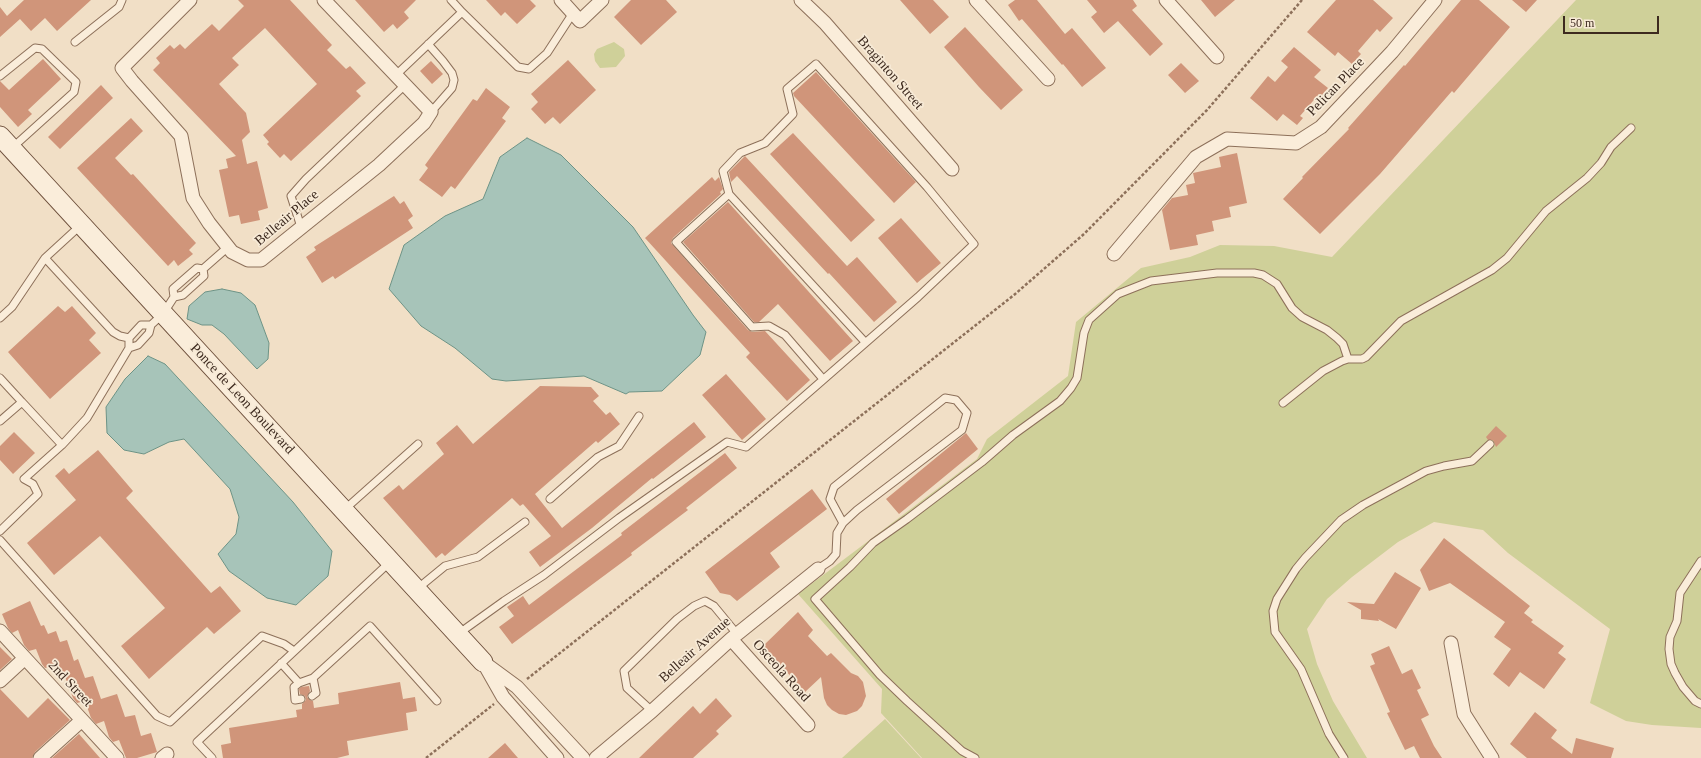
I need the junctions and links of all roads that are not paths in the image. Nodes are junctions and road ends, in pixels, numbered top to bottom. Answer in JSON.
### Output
{"nodes":[{"id":1,"x":122,"y":0,"type":"edge"},
{"id":2,"x":324,"y":0,"type":"edge"},
{"id":3,"x":451,"y":0,"type":"edge"},
{"id":4,"x":560,"y":0,"type":"edge"},
{"id":5,"x":602,"y":0,"type":"edge"},
{"id":6,"x":801,"y":0,"type":"edge"},
{"id":7,"x":976,"y":0,"type":"edge"},
{"id":8,"x":1166,"y":0,"type":"edge"},
{"id":9,"x":1435,"y":0,"type":"edge"},
{"id":10,"x":182,"y":3,"type":"edge"},
{"id":11,"x":462,"y":12,"type":"junction"},
{"id":12,"x":573,"y":13,"type":"junction"},
{"id":13,"x":75,"y":42,"type":"dead end"},
{"id":14,"x":428,"y":44,"type":"junction"},
{"id":15,"x":1217,"y":57,"type":"dead end"},
{"id":16,"x":396,"y":75,"type":"junction"},
{"id":17,"x":0,"y":76,"type":"edge"},
{"id":18,"x":1048,"y":79,"type":"dead end"},
{"id":19,"x":405,"y":85,"type":"junction"},
{"id":20,"x":431,"y":112,"type":"junction"},
{"id":21,"x":1630,"y":128,"type":"dead end"},
{"id":22,"x":6,"y":142,"type":"edge"},
{"id":23,"x":952,"y":169,"type":"dead end"},
{"id":24,"x":729,"y":194,"type":"junction"},
{"id":25,"x":81,"y":225,"type":"junction"},
{"id":26,"x":301,"y":228,"type":"junction"},
{"id":27,"x":228,"y":247,"type":"junction"},
{"id":28,"x":1114,"y":254,"type":"dead end"},
{"id":29,"x":45,"y":258,"type":"junction"},
{"id":30,"x":203,"y":269,"type":"junction"},
{"id":31,"x":174,"y":297,"type":"junction"},
{"id":32,"x":0,"y":318,"type":"edge"},
{"id":33,"x":157,"y":319,"type":"junction"},
{"id":34,"x":129,"y":338,"type":"junction"},
{"id":35,"x":865,"y":342,"type":"junction"},
{"id":36,"x":129,"y":348,"type":"junction"},
{"id":37,"x":1348,"y":359,"type":"junction"},
{"id":38,"x":0,"y":378,"type":"edge"},
{"id":39,"x":823,"y":379,"type":"junction"},
{"id":40,"x":22,"y":402,"type":"junction"},
{"id":41,"x":1283,"y":403,"type":"dead end"},
{"id":42,"x":639,"y":416,"type":"dead end"},
{"id":43,"x":0,"y":422,"type":"edge"},
{"id":44,"x":418,"y":444,"type":"dead end"},
{"id":45,"x":1490,"y":444,"type":"dead end"},
{"id":46,"x":62,"y":445,"type":"junction"},
{"id":47,"x":550,"y":499,"type":"dead end"},
{"id":48,"x":344,"y":510,"type":"junction"},
{"id":49,"x":525,"y":522,"type":"dead end"},
{"id":50,"x":843,"y":523,"type":"junction"},
{"id":51,"x":0,"y":531,"type":"edge"},
{"id":52,"x":0,"y":540,"type":"edge"},
{"id":53,"x":391,"y":561,"type":"junction"},
{"id":54,"x":1701,"y":561,"type":"edge"},
{"id":55,"x":818,"y":569,"type":"joint"},
{"id":56,"x":417,"y":590,"type":"junction"},
{"id":57,"x":0,"y":631,"type":"edge"},
{"id":58,"x":458,"y":634,"type":"junction"},
{"id":59,"x":734,"y":636,"type":"junction"},
{"id":60,"x":1451,"y":643,"type":"dead end"},
{"id":61,"x":294,"y":651,"type":"junction"},
{"id":62,"x":25,"y":658,"type":"junction"},
{"id":63,"x":483,"y":662,"type":"junction"},
{"id":64,"x":281,"y":663,"type":"junction"},
{"id":65,"x":313,"y":678,"type":"junction"},
{"id":66,"x":0,"y":681,"type":"edge"},
{"id":67,"x":299,"y":683,"type":"junction"},
{"id":68,"x":312,"y":696,"type":"dead end"},
{"id":69,"x":301,"y":699,"type":"dead end"},
{"id":70,"x":437,"y":701,"type":"dead end"},
{"id":71,"x":1701,"y":704,"type":"edge"},
{"id":72,"x":652,"y":711,"type":"junction"},
{"id":73,"x":82,"y":720,"type":"junction"},
{"id":74,"x":808,"y":725,"type":"dead end"},
{"id":75,"x":40,"y":758,"type":"edge"},
{"id":76,"x":117,"y":758,"type":"edge"},
{"id":77,"x":212,"y":758,"type":"edge"},
{"id":78,"x":556,"y":758,"type":"edge"},
{"id":79,"x":583,"y":758,"type":"edge"},
{"id":80,"x":596,"y":758,"type":"edge"},
{"id":81,"x":975,"y":758,"type":"edge"},
{"id":82,"x":1344,"y":758,"type":"edge"},
{"id":83,"x":1492,"y":758,"type":"edge"}],
"edges":[{"from":1,"to":13,"type":"lane"},
{"from":2,"to":16,"type":"street"},
{"from":3,"to":11,"type":"lane"},
{"from":4,"to":12,"type":"street"},
{"from":5,"to":12,"type":"street"},
{"from":6,"to":23,"type":"street","name":"Braginton Street"},
{"from":7,"to":18,"type":"street"},
{"from":8,"to":15,"type":"street"},
{"from":9,"to":28,"type":"street","name":"Pelican Place"},
{"from":10,"to":27,"type":"street","name":"Belleair Place"},
{"from":11,"to":12,"type":"lane"},
{"from":11,"to":14,"type":"lane"},
{"from":14,"to":16,"type":"lane"},
{"from":14,"to":20,"type":"lane"},
{"from":16,"to":19,"type":"street"},
{"from":17,"to":22,"type":"lane"},
{"from":19,"to":20,"type":"street"},
{"from":19,"to":26,"type":"lane"},
{"from":20,"to":26,"type":"street","name":"Belleair Place"},
{"from":21,"to":37,"type":"lane"},
{"from":22,"to":25,"type":"street","name":"Ponce de Leon Boulevard"},
{"from":24,"to":35,"type":"lane"},
{"from":24,"to":35,"type":"lane"},
{"from":24,"to":39,"type":"lane"},
{"from":25,"to":29,"type":"lane"},
{"from":25,"to":33,"type":"street","name":"Ponce de Leon Boulevard"},
{"from":26,"to":27,"type":"street","name":"Belleair Place"},
{"from":27,"to":30,"type":"lane"},
{"from":29,"to":32,"type":"lane"},
{"from":29,"to":34,"type":"lane"},
{"from":30,"to":31,"type":"lane"},
{"from":30,"to":31,"type":"lane"},
{"from":31,"to":33,"type":"lane"},
{"from":33,"to":34,"type":"lane"},
{"from":33,"to":36,"type":"lane"},
{"from":33,"to":48,"type":"street","name":"Ponce de Leon Boulevard"},
{"from":34,"to":36,"type":"lane"},
{"from":35,"to":39,"type":"lane"},
{"from":36,"to":46,"type":"lane"},
{"from":37,"to":41,"type":"lane"},
{"from":37,"to":81,"type":"lane"},
{"from":38,"to":40,"type":"lane"},
{"from":39,"to":58,"type":"lane"},
{"from":40,"to":43,"type":"lane"},
{"from":40,"to":46,"type":"lane"},
{"from":42,"to":47,"type":"lane"},
{"from":44,"to":48,"type":"lane"},
{"from":45,"to":82,"type":"lane"},
{"from":46,"to":51,"type":"lane"},
{"from":48,"to":53,"type":"street","name":"Ponce de Leon Boulevard"},
{"from":49,"to":56,"type":"lane"},
{"from":50,"to":50,"type":"lane"},
{"from":50,"to":55,"type":"lane"},
{"from":52,"to":61,"type":"lane"},
{"from":53,"to":56,"type":"street","name":"Ponce de Leon Boulevard"},
{"from":53,"to":61,"type":"lane"},
{"from":54,"to":71,"type":"lane"},
{"from":55,"to":59,"type":"street","name":"Belleair Avenue"},
{"from":56,"to":58,"type":"street","name":"Ponce de Leon Boulevard"},
{"from":57,"to":62,"type":"street","name":"2nd Street"},
{"from":58,"to":63,"type":"street","name":"Ponce de Leon Boulevard"},
{"from":59,"to":72,"type":"street","name":"Belleair Avenue"},
{"from":59,"to":72,"type":"lane"},
{"from":59,"to":74,"type":"street","name":"Osceola Road"},
{"from":60,"to":83,"type":"street"},
{"from":61,"to":64,"type":"lane"},
{"from":62,"to":66,"type":"street"},
{"from":62,"to":73,"type":"street","name":"2nd Street"},
{"from":63,"to":78,"type":"street","name":"Ponce de Leon Boulevard"},
{"from":63,"to":79,"type":"street","name":"Ponce de Leon Boulevard"},
{"from":64,"to":67,"type":"lane"},
{"from":64,"to":77,"type":"lane"},
{"from":65,"to":67,"type":"lane"},
{"from":65,"to":68,"type":"lane"},
{"from":65,"to":70,"type":"lane"},
{"from":67,"to":69,"type":"lane"},
{"from":72,"to":80,"type":"street","name":"Belleair Avenue"},
{"from":73,"to":75,"type":"street"},
{"from":73,"to":76,"type":"street","name":"2nd Street"}]}
